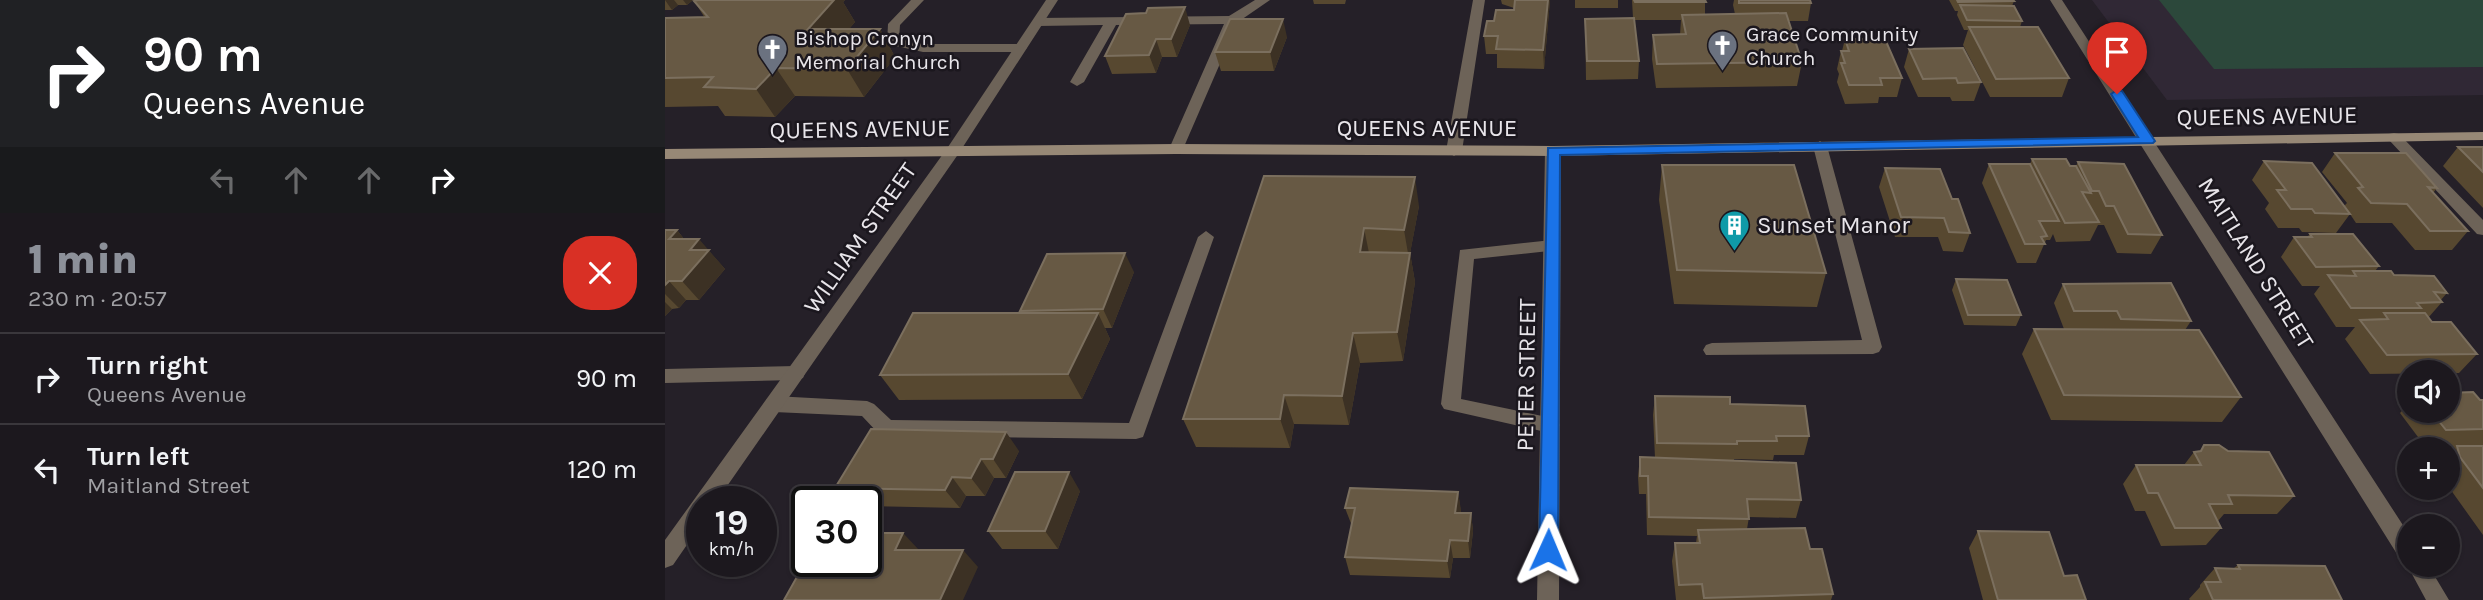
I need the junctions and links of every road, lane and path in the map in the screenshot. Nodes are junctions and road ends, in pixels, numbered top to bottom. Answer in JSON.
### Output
{"nodes":[{"id":1,"x":918,"y":0,"type":"edge"},
{"id":2,"x":1052,"y":0,"type":"edge"},
{"id":3,"x":1264,"y":0,"type":"edge"},
{"id":4,"x":1479,"y":0,"type":"edge"},
{"id":5,"x":2056,"y":0,"type":"edge"},
{"id":6,"x":1232,"y":20,"type":"junction"},
{"id":7,"x":1112,"y":21,"type":"junction"},
{"id":8,"x":1038,"y":22,"type":"junction"},
{"id":9,"x":1020,"y":48,"type":"junction"},
{"id":10,"x":1077,"y":82,"type":"dead end"},
{"id":11,"x":2483,"y":136,"type":"edge"},
{"id":12,"x":2394,"y":137,"type":"junction"},
{"id":13,"x":2148,"y":141,"type":"junction"},
{"id":14,"x":1820,"y":146,"type":"junction"},
{"id":15,"x":1176,"y":149,"type":"junction"},
{"id":16,"x":954,"y":150,"type":"junction"},
{"id":17,"x":1454,"y":151,"type":"junction"},
{"id":18,"x":1553,"y":151,"type":"junction"},
{"id":19,"x":665,"y":154,"type":"edge"},
{"id":20,"x":2483,"y":230,"type":"edge"},
{"id":21,"x":1206,"y":237,"type":"dead end"},
{"id":22,"x":1552,"y":246,"type":"junction"},
{"id":23,"x":1712,"y":350,"type":"dead end"},
{"id":24,"x":796,"y":373,"type":"junction"},
{"id":25,"x":665,"y":376,"type":"edge"},
{"id":26,"x":774,"y":404,"type":"junction"},
{"id":27,"x":1550,"y":425,"type":"junction"},
{"id":28,"x":716,"y":486,"type":"edge"},
{"id":29,"x":686,"y":528,"type":"edge"},
{"id":30,"x":2397,"y":534,"type":"edge"},
{"id":31,"x":665,"y":558,"type":"edge"},
{"id":32,"x":2424,"y":577,"type":"edge"},
{"id":33,"x":1548,"y":600,"type":"edge"},
{"id":34,"x":2438,"y":600,"type":"edge"}],
"edges":[{"from":1,"to":9,"type":"street"},
{"from":2,"to":8,"type":"street","name":"WILLIAM STREET"},
{"from":3,"to":6,"type":"street"},
{"from":4,"to":17,"type":"street"},
{"from":5,"to":13,"type":"street","name":"MAITLAND STREET"},
{"from":6,"to":7,"type":"street"},
{"from":6,"to":15,"type":"street"},
{"from":7,"to":8,"type":"street"},
{"from":7,"to":10,"type":"street"},
{"from":8,"to":9,"type":"street","name":"WILLIAM STREET"},
{"from":9,"to":16,"type":"street","name":"WILLIAM STREET"},
{"from":11,"to":12,"type":"main road","name":"QUEENS AVENUE"},
{"from":12,"to":13,"type":"main road","name":"QUEENS AVENUE"},
{"from":12,"to":20,"type":"street"},
{"from":13,"to":14,"type":"main road","name":"QUEENS AVENUE"},
{"from":13,"to":30,"type":"street","name":"MAITLAND STREET"},
{"from":14,"to":18,"type":"main road","name":"QUEENS AVENUE"},
{"from":14,"to":23,"type":"street"},
{"from":15,"to":16,"type":"main road","name":"QUEENS AVENUE"},
{"from":15,"to":17,"type":"main road","name":"QUEENS AVENUE"},
{"from":16,"to":19,"type":"main road","name":"QUEENS AVENUE"},
{"from":16,"to":24,"type":"street","name":"WILLIAM STREET"},
{"from":17,"to":18,"type":"main road","name":"QUEENS AVENUE"},
{"from":18,"to":22,"type":"street","name":"PETER STREET"},
{"from":21,"to":26,"type":"street"},
{"from":22,"to":27,"type":"street","name":"PETER STREET"},
{"from":22,"to":27,"type":"street"},
{"from":24,"to":25,"type":"street"},
{"from":24,"to":26,"type":"street","name":"WILLIAM STREET"},
{"from":26,"to":28,"type":"street","name":"WILLIAM STREET"},
{"from":27,"to":33,"type":"street","name":"PETER STREET"},
{"from":29,"to":31,"type":"street","name":"WILLIAM STREET"},
{"from":32,"to":34,"type":"street"}]}
